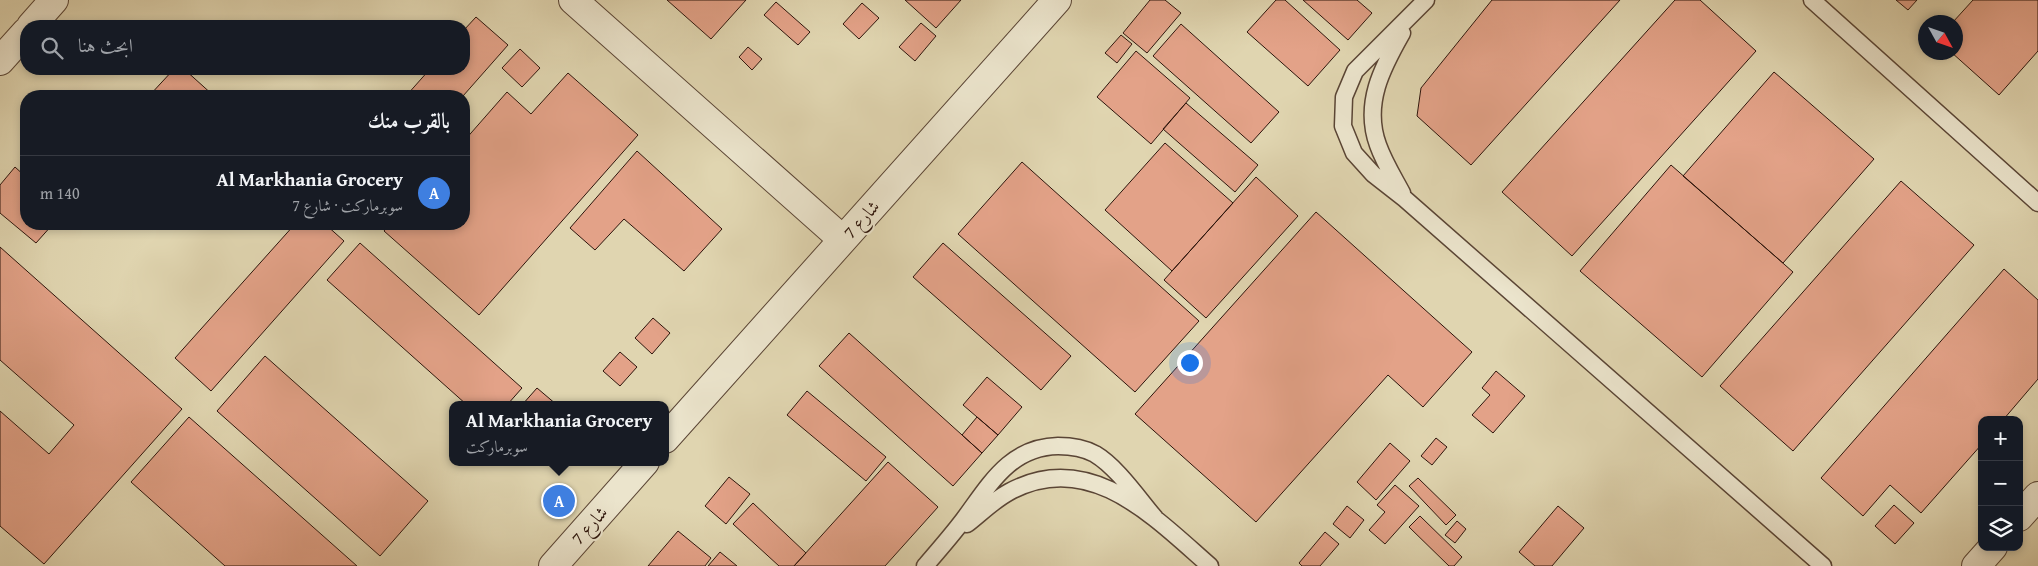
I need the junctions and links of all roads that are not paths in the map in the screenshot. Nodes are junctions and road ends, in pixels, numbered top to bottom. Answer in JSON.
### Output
{"nodes":[{"id":1,"x":54,"y":0,"type":"edge"},
{"id":2,"x":1058,"y":0,"type":"edge"},
{"id":3,"x":1426,"y":0,"type":"edge"},
{"id":4,"x":1812,"y":0,"type":"edge"},
{"id":5,"x":586,"y":4,"type":"edge"},
{"id":6,"x":1410,"y":18,"type":"junction"},
{"id":7,"x":36,"y":20,"type":"edge"},
{"id":8,"x":20,"y":39,"type":"edge"},
{"id":9,"x":0,"y":61,"type":"edge"},
{"id":10,"x":1405,"y":199,"type":"junction"},
{"id":11,"x":2038,"y":203,"type":"edge"},
{"id":12,"x":842,"y":239,"type":"junction"},
{"id":13,"x":669,"y":434,"type":"edge"},
{"id":14,"x":641,"y":466,"type":"edge"},
{"id":15,"x":2038,"y":496,"type":"edge"},
{"id":16,"x":2023,"y":513,"type":"edge"},
{"id":17,"x":1155,"y":518,"type":"junction"},
{"id":18,"x":951,"y":536,"type":"junction"},
{"id":19,"x":1989,"y":551,"type":"edge"},
{"id":20,"x":553,"y":566,"type":"edge"},
{"id":21,"x":925,"y":566,"type":"edge"},
{"id":22,"x":1210,"y":566,"type":"edge"},
{"id":23,"x":1823,"y":566,"type":"edge"},
{"id":24,"x":1976,"y":566,"type":"edge"}],
"edges":[{"from":1,"to":7,"type":"street"},
{"from":2,"to":12,"type":"street","name":"شارع 7"},
{"from":3,"to":6,"type":"lane"},
{"from":4,"to":11,"type":"lane"},
{"from":5,"to":12,"type":"street"},
{"from":6,"to":10,"type":"lane"},
{"from":6,"to":10,"type":"lane"},
{"from":8,"to":9,"type":"street"},
{"from":10,"to":23,"type":"lane"},
{"from":12,"to":13,"type":"street","name":"شارع 7"},
{"from":14,"to":20,"type":"street","name":"شارع 7"},
{"from":15,"to":16,"type":"street"},
{"from":17,"to":18,"type":"lane"},
{"from":17,"to":18,"type":"lane"},
{"from":17,"to":22,"type":"lane"},
{"from":18,"to":21,"type":"lane"},
{"from":19,"to":24,"type":"street"}]}
